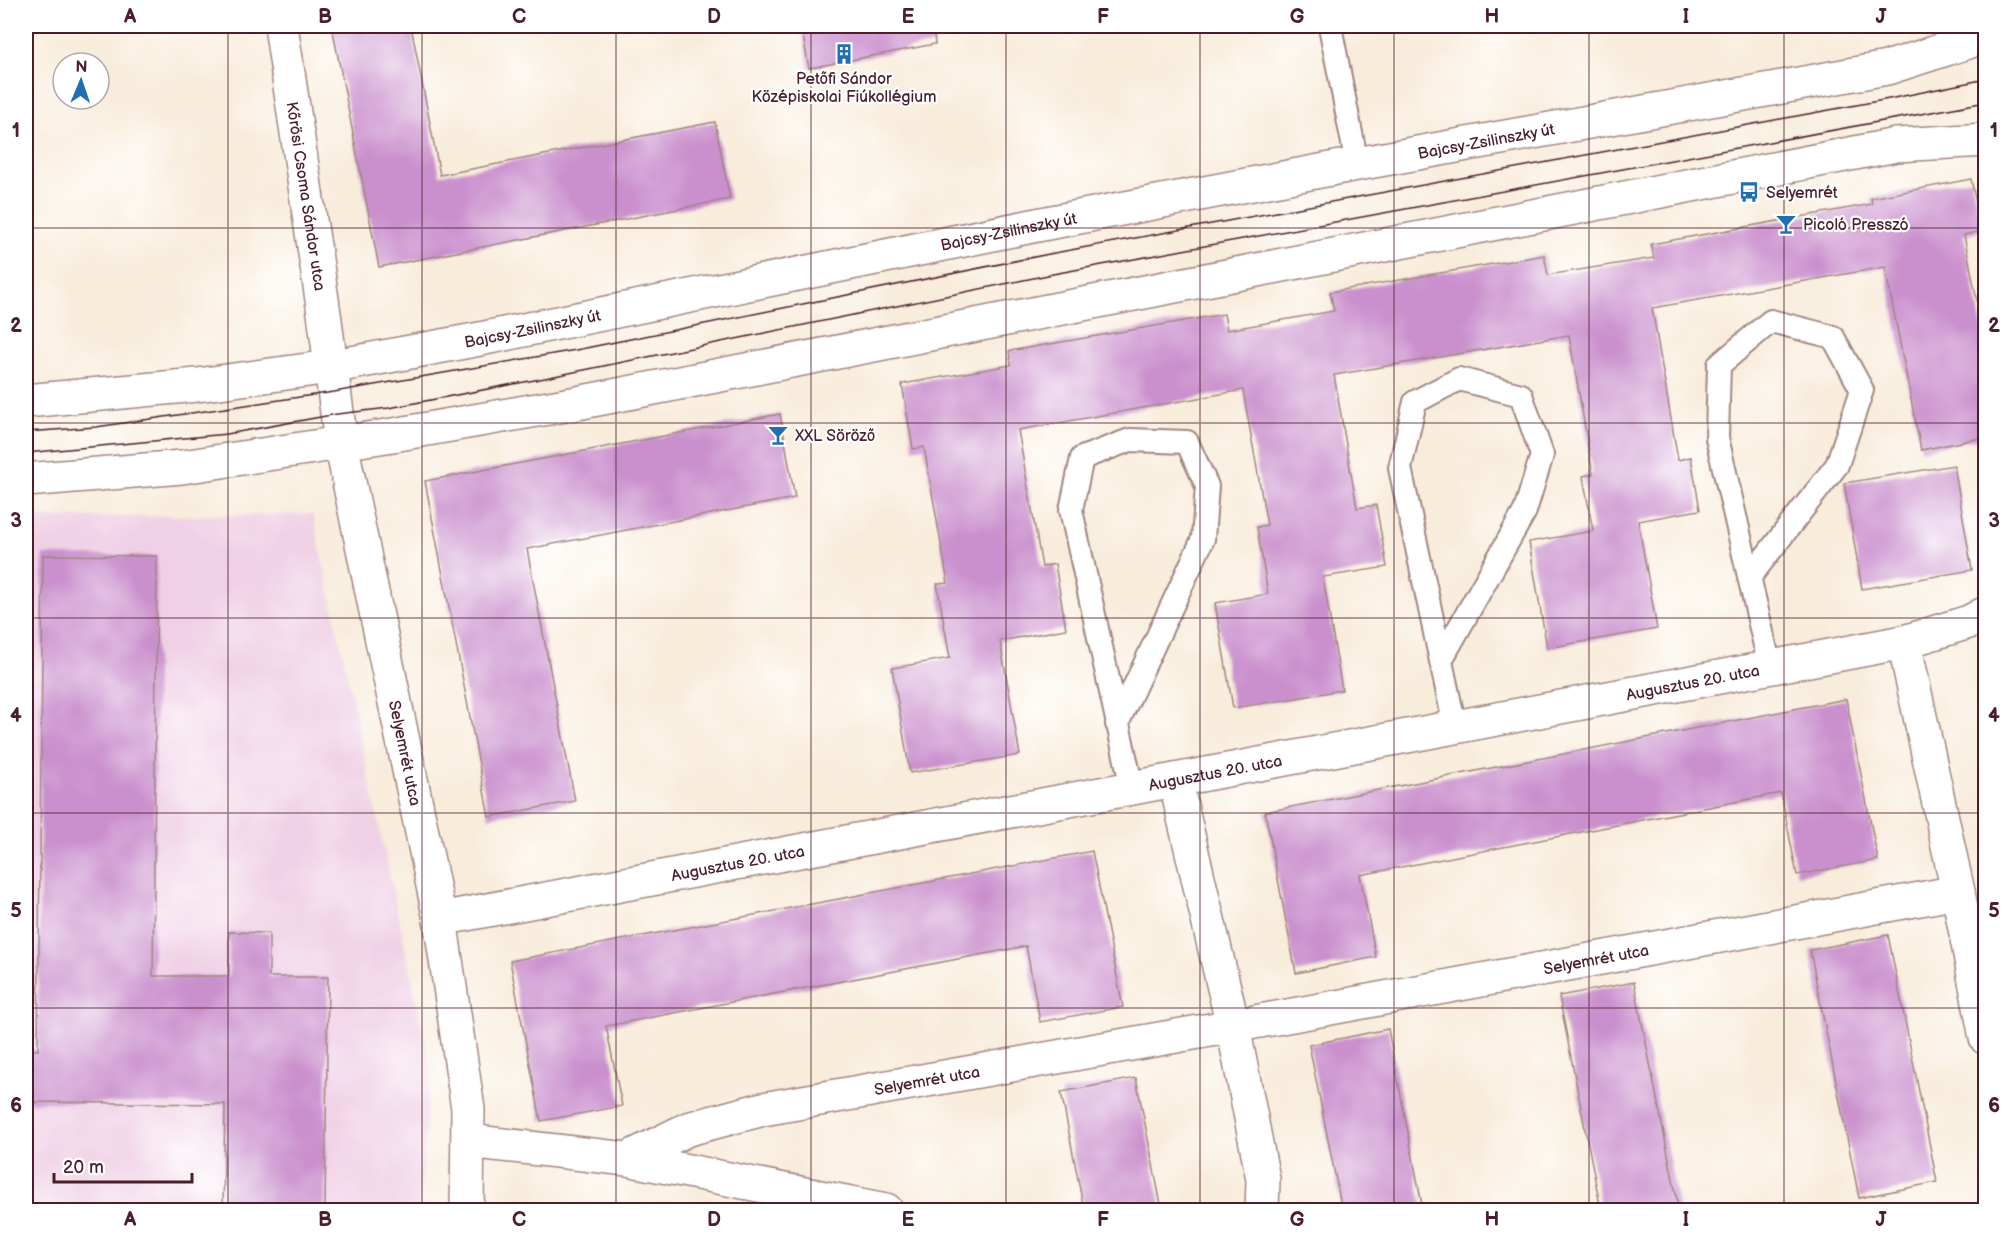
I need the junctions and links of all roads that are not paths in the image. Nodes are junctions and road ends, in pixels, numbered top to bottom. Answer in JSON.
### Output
{"nodes":[{"id":1,"x":281,"y":26,"type":"edge"},
{"id":2,"x":1330,"y":26,"type":"edge"},
{"id":3,"x":1986,"y":36,"type":"edge"},
{"id":4,"x":1986,"y":140,"type":"edge"},
{"id":5,"x":1357,"y":164,"type":"junction"},
{"id":6,"x":330,"y":367,"type":"junction"},
{"id":7,"x":26,"y":401,"type":"edge"},
{"id":8,"x":340,"y":443,"type":"junction"},
{"id":9,"x":26,"y":480,"type":"edge"},
{"id":10,"x":1749,"y":578,"type":"junction"},
{"id":11,"x":1986,"y":613,"type":"edge"},
{"id":12,"x":1904,"y":642,"type":"junction"},
{"id":13,"x":1441,"y":660,"type":"junction"},
{"id":14,"x":1770,"y":667,"type":"junction"},
{"id":15,"x":1117,"y":724,"type":"junction"},
{"id":16,"x":1455,"y":727,"type":"junction"},
{"id":17,"x":1175,"y":780,"type":"junction"},
{"id":18,"x":1132,"y":788,"type":"junction"},
{"id":19,"x":1958,"y":892,"type":"junction"},
{"id":20,"x":440,"y":919,"type":"junction"},
{"id":21,"x":1233,"y":1026,"type":"junction"},
{"id":22,"x":1986,"y":1038,"type":"edge"},
{"id":23,"x":468,"y":1141,"type":"junction"},
{"id":24,"x":627,"y":1159,"type":"junction"},
{"id":25,"x":467,"y":1210,"type":"edge"},
{"id":26,"x":886,"y":1210,"type":"edge"},
{"id":27,"x":1262,"y":1210,"type":"edge"}],
"edges":[{"from":1,"to":6,"type":"street","name":"Kőrösi Csoma Sándor utca"},
{"from":2,"to":5,"type":"lane"},
{"from":3,"to":5,"type":"street","name":"Bajcsy-Zsilinszky út"},
{"from":4,"to":8,"type":"street"},
{"from":5,"to":6,"type":"street","name":"Bajcsy-Zsilinszky út"},
{"from":6,"to":7,"type":"street","name":"Bajcsy-Zsilinszky út"},
{"from":6,"to":8,"type":"street","name":"Selyemrét utca"},
{"from":8,"to":9,"type":"street"},
{"from":8,"to":20,"type":"street","name":"Selyemrét utca"},
{"from":10,"to":10,"type":"lane"},
{"from":10,"to":14,"type":"lane"},
{"from":11,"to":12,"type":"street","name":"Augusztus 20. utca"},
{"from":12,"to":14,"type":"street","name":"Augusztus 20. utca"},
{"from":12,"to":19,"type":"street"},
{"from":13,"to":13,"type":"lane"},
{"from":13,"to":16,"type":"lane"},
{"from":14,"to":16,"type":"street","name":"Augusztus 20. utca"},
{"from":15,"to":15,"type":"lane"},
{"from":15,"to":18,"type":"lane"},
{"from":16,"to":17,"type":"street","name":"Augusztus 20. utca"},
{"from":17,"to":18,"type":"street","name":"Augusztus 20. utca"},
{"from":17,"to":21,"type":"street"},
{"from":18,"to":20,"type":"street","name":"Augusztus 20. utca"},
{"from":19,"to":21,"type":"street","name":"Selyemrét utca"},
{"from":19,"to":22,"type":"street"},
{"from":20,"to":23,"type":"street","name":"Selyemrét utca"},
{"from":21,"to":24,"type":"street","name":"Selyemrét utca"},
{"from":21,"to":27,"type":"street"},
{"from":23,"to":24,"type":"street"},
{"from":23,"to":25,"type":"street","name":"Selyemrét utca"},
{"from":24,"to":26,"type":"street"}]}
